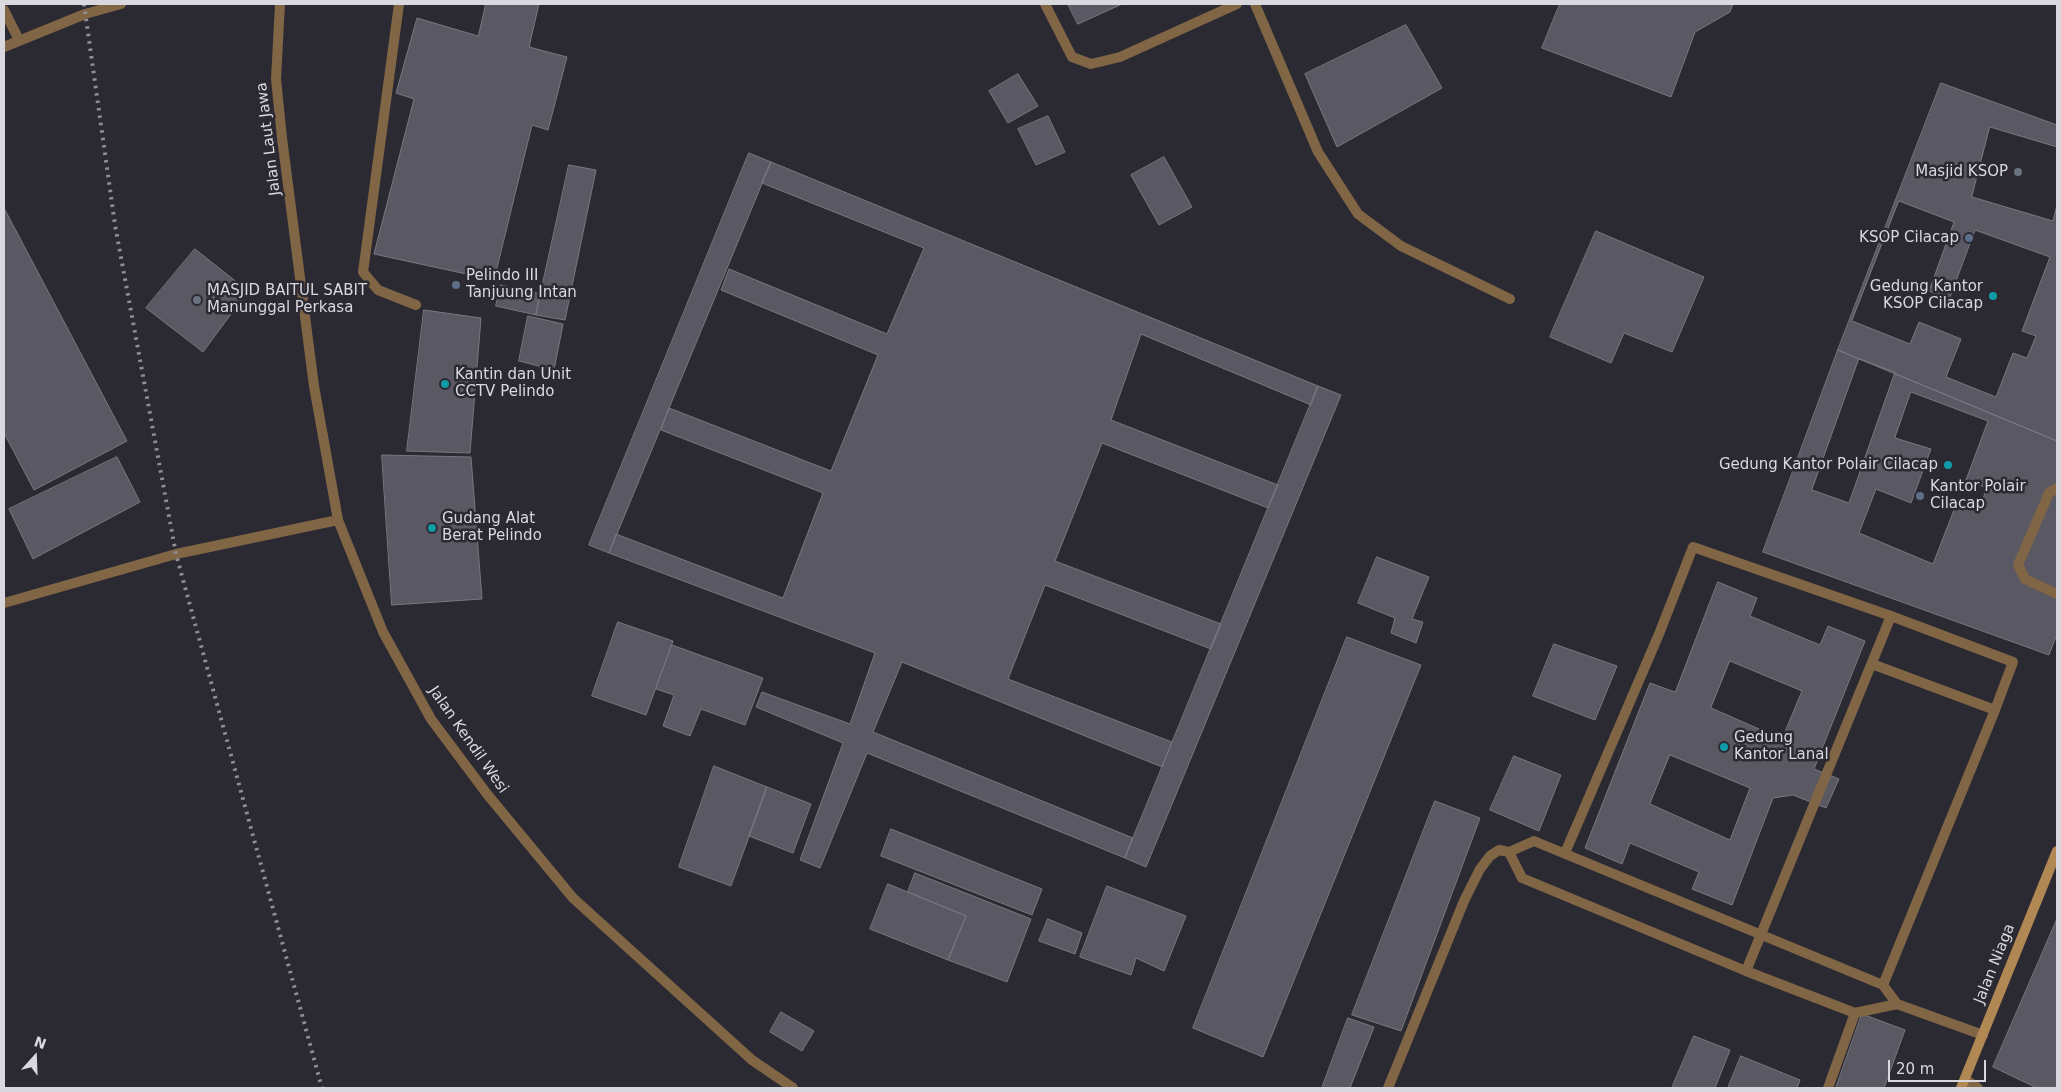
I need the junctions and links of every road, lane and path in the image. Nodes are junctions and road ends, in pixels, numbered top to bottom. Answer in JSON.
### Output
{"nodes":[{"id":1,"x":121,"y":4,"type":"edge"},
{"id":2,"x":280,"y":4,"type":"edge"},
{"id":3,"x":399,"y":4,"type":"edge"},
{"id":4,"x":1045,"y":4,"type":"edge"},
{"id":5,"x":1237,"y":4,"type":"edge"},
{"id":6,"x":1255,"y":4,"type":"edge"},
{"id":7,"x":4,"y":10,"type":"edge"},
{"id":8,"x":18,"y":40,"type":"junction"},
{"id":9,"x":4,"y":47,"type":"edge"},
{"id":10,"x":299,"y":270,"type":"joint"},
{"id":11,"x":1510,"y":299,"type":"dead end"},
{"id":12,"x":416,"y":305,"type":"dead end"},
{"id":13,"x":2057,"y":488,"type":"edge"},
{"id":14,"x":338,"y":520,"type":"junction"},
{"id":15,"x":2057,"y":594,"type":"edge"},
{"id":16,"x":4,"y":603,"type":"edge"},
{"id":17,"x":1891,"y":616,"type":"junction"},
{"id":18,"x":1872,"y":664,"type":"junction"},
{"id":19,"x":1995,"y":710,"type":"junction"},
{"id":20,"x":2057,"y":851,"type":"edge"},
{"id":21,"x":1509,"y":852,"type":"junction"},
{"id":22,"x":1564,"y":853,"type":"junction"},
{"id":23,"x":1759,"y":933,"type":"junction"},
{"id":24,"x":1746,"y":971,"type":"junction"},
{"id":25,"x":1883,"y":985,"type":"junction"},
{"id":26,"x":1897,"y":1004,"type":"junction"},
{"id":27,"x":1855,"y":1012,"type":"junction"},
{"id":28,"x":1983,"y":1035,"type":"junction"},
{"id":29,"x":1963,"y":1084,"type":"edge"},
{"id":30,"x":793,"y":1088,"type":"edge"},
{"id":31,"x":1388,"y":1088,"type":"edge"},
{"id":32,"x":1828,"y":1088,"type":"edge"},
{"id":33,"x":1978,"y":1088,"type":"edge"}],
"edges":[{"from":1,"to":8,"type":"street"},
{"from":2,"to":10,"type":"street","name":"Jalan Laut Jawa"},
{"from":3,"to":12,"type":"street"},
{"from":4,"to":5,"type":"street"},
{"from":6,"to":11,"type":"street"},
{"from":7,"to":8,"type":"street"},
{"from":8,"to":9,"type":"street"},
{"from":10,"to":14,"type":"street","name":"Jalan Kendil Wesi"},
{"from":13,"to":15,"type":"street"},
{"from":14,"to":16,"type":"street"},
{"from":14,"to":30,"type":"street","name":"Jalan Kendil Wesi"},
{"from":17,"to":18,"type":"street"},
{"from":17,"to":19,"type":"street"},
{"from":17,"to":22,"type":"street"},
{"from":18,"to":19,"type":"street"},
{"from":18,"to":23,"type":"street"},
{"from":19,"to":25,"type":"street"},
{"from":20,"to":28,"type":"main road","name":"Jalan Niaga"},
{"from":21,"to":22,"type":"street"},
{"from":21,"to":24,"type":"street"},
{"from":21,"to":31,"type":"street"},
{"from":22,"to":23,"type":"street"},
{"from":23,"to":24,"type":"street"},
{"from":23,"to":25,"type":"street"},
{"from":24,"to":27,"type":"street"},
{"from":25,"to":26,"type":"street"},
{"from":26,"to":27,"type":"street"},
{"from":26,"to":28,"type":"street"},
{"from":27,"to":32,"type":"street"},
{"from":28,"to":29,"type":"main road","name":"Jalan Niaga"},
{"from":29,"to":33,"type":"street"}]}
